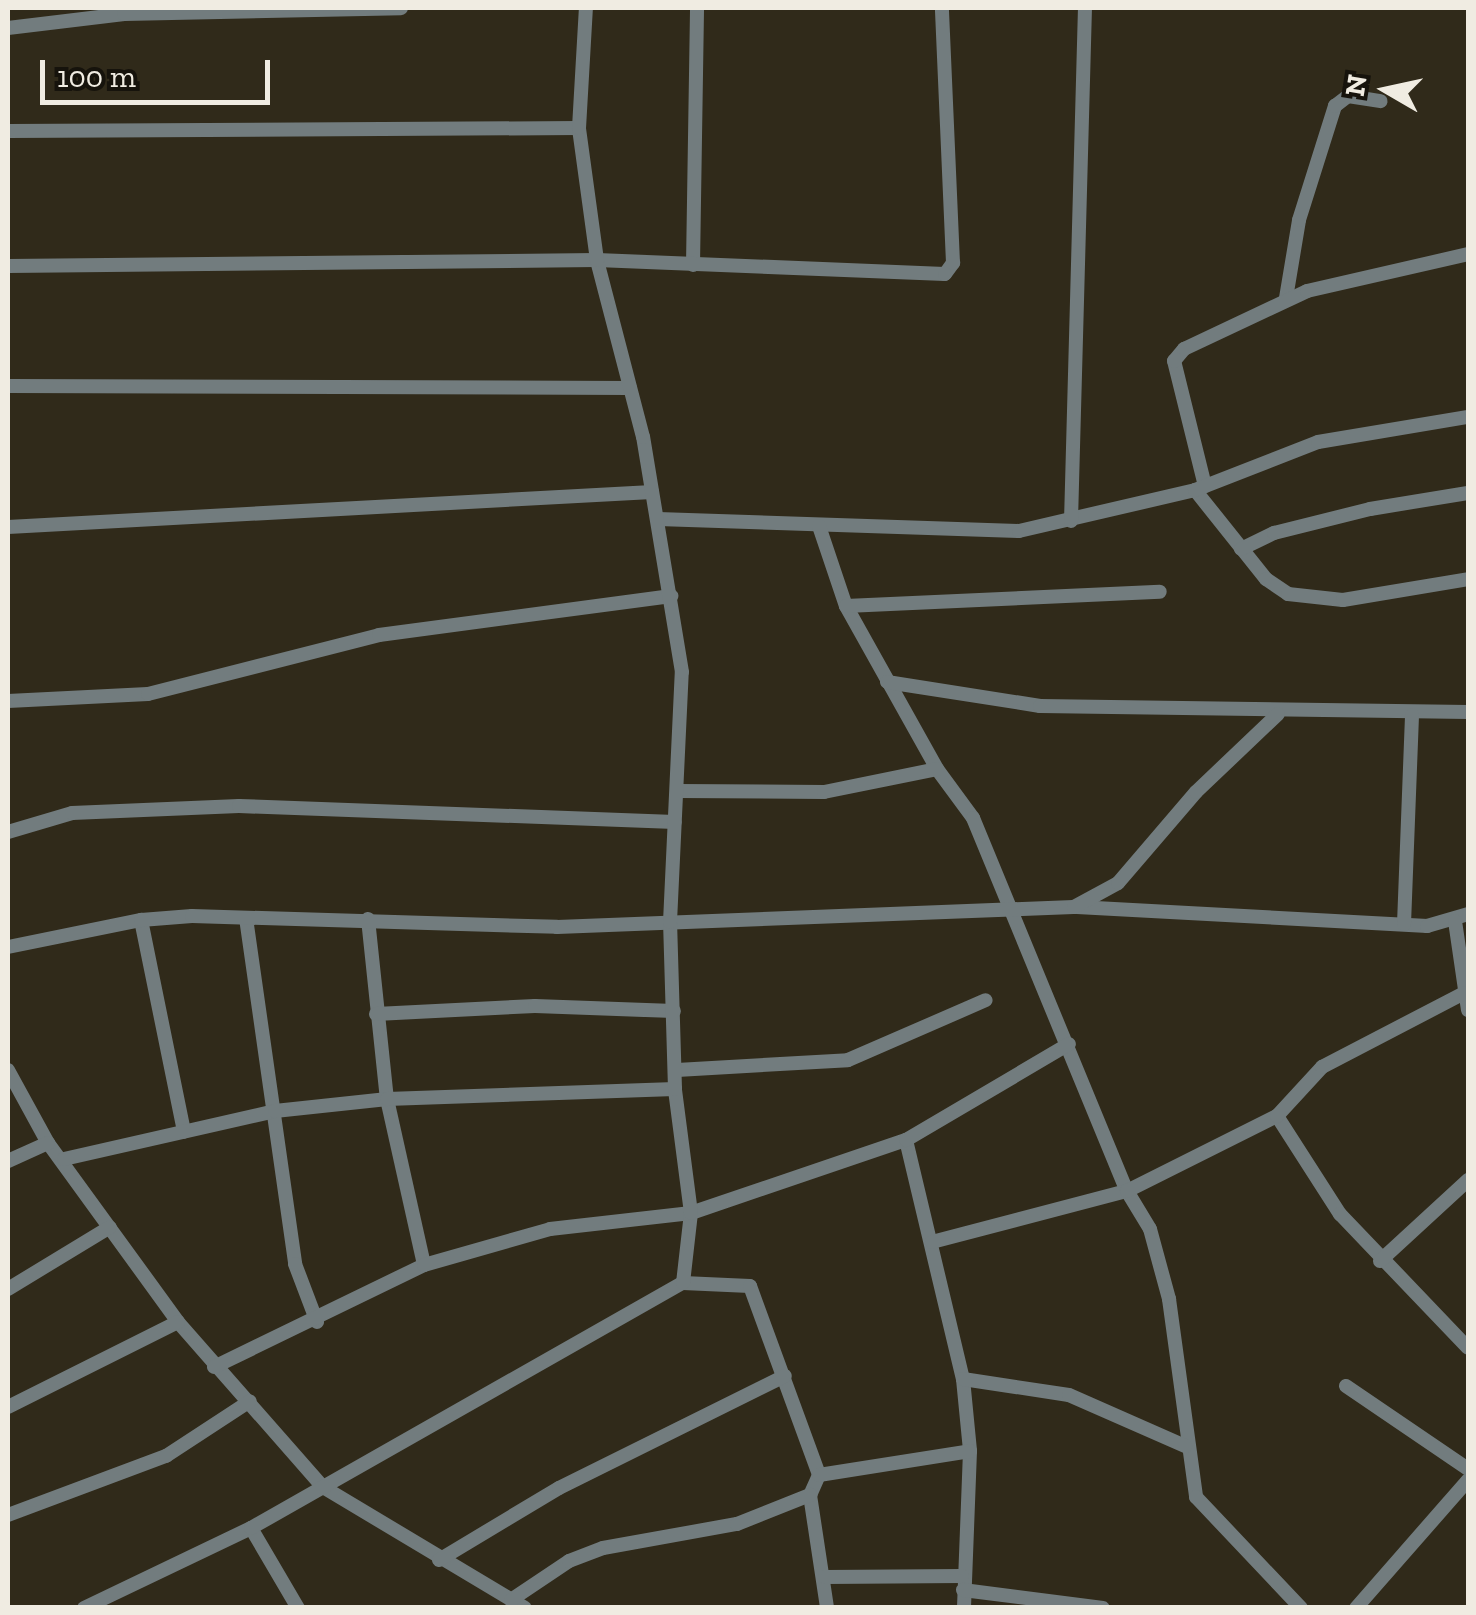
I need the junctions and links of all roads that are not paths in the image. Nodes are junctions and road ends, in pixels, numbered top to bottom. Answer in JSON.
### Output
{"nodes":[{"id":1,"x":381,"y":8,"type":"edge"},
{"id":2,"x":401,"y":8,"type":"edge"},
{"id":3,"x":586,"y":8,"type":"edge"},
{"id":4,"x":697,"y":8,"type":"edge"},
{"id":5,"x":942,"y":8,"type":"edge"},
{"id":6,"x":1085,"y":8,"type":"edge"},
{"id":7,"x":8,"y":28,"type":"edge"},
{"id":8,"x":1381,"y":101,"type":"dead end"},
{"id":9,"x":580,"y":128,"type":"junction"},
{"id":10,"x":8,"y":131,"type":"edge"},
{"id":11,"x":1468,"y":254,"type":"edge"},
{"id":12,"x":596,"y":260,"type":"junction"},
{"id":13,"x":693,"y":265,"type":"junction"},
{"id":14,"x":8,"y":266,"type":"edge"},
{"id":15,"x":1286,"y":298,"type":"junction"},
{"id":16,"x":8,"y":386,"type":"edge"},
{"id":17,"x":630,"y":388,"type":"junction"},
{"id":18,"x":1468,"y":417,"type":"edge"},
{"id":19,"x":1200,"y":488,"type":"junction"},
{"id":20,"x":652,"y":492,"type":"junction"},
{"id":21,"x":1468,"y":493,"type":"edge"},
{"id":22,"x":658,"y":519,"type":"junction"},
{"id":23,"x":1071,"y":521,"type":"junction"},
{"id":24,"x":820,"y":526,"type":"junction"},
{"id":25,"x":8,"y":528,"type":"edge"},
{"id":26,"x":1241,"y":548,"type":"junction"},
{"id":27,"x":1468,"y":579,"type":"edge"},
{"id":28,"x":1160,"y":592,"type":"dead end"},
{"id":29,"x":671,"y":596,"type":"junction"},
{"id":30,"x":846,"y":606,"type":"junction"},
{"id":31,"x":887,"y":682,"type":"junction"},
{"id":32,"x":8,"y":701,"type":"edge"},
{"id":33,"x":1468,"y":712,"type":"edge"},
{"id":34,"x":1278,"y":714,"type":"junction"},
{"id":35,"x":1412,"y":715,"type":"junction"},
{"id":36,"x":937,"y":769,"type":"junction"},
{"id":37,"x":678,"y":791,"type":"junction"},
{"id":38,"x":676,"y":822,"type":"junction"},
{"id":39,"x":8,"y":832,"type":"edge"},
{"id":40,"x":1074,"y":907,"type":"junction"},
{"id":41,"x":1014,"y":910,"type":"junction"},
{"id":42,"x":1462,"y":917,"type":"edge"},
{"id":43,"x":246,"y":918,"type":"junction"},
{"id":44,"x":368,"y":918,"type":"junction"},
{"id":45,"x":141,"y":920,"type":"junction"},
{"id":46,"x":670,"y":922,"type":"junction"},
{"id":47,"x":1404,"y":924,"type":"junction"},
{"id":48,"x":8,"y":947,"type":"edge"},
{"id":49,"x":1464,"y":993,"type":"junction"},
{"id":50,"x":986,"y":1000,"type":"dead end"},
{"id":51,"x":1468,"y":1010,"type":"edge"},
{"id":52,"x":674,"y":1011,"type":"junction"},
{"id":53,"x":376,"y":1014,"type":"junction"},
{"id":54,"x":1069,"y":1044,"type":"junction"},
{"id":55,"x":8,"y":1070,"type":"edge"},
{"id":56,"x":677,"y":1070,"type":"junction"},
{"id":57,"x":675,"y":1089,"type":"junction"},
{"id":58,"x":387,"y":1099,"type":"junction"},
{"id":59,"x":275,"y":1111,"type":"junction"},
{"id":60,"x":1277,"y":1116,"type":"junction"},
{"id":61,"x":184,"y":1132,"type":"junction"},
{"id":62,"x":906,"y":1140,"type":"junction"},
{"id":63,"x":48,"y":1143,"type":"junction"},
{"id":64,"x":64,"y":1159,"type":"junction"},
{"id":65,"x":8,"y":1161,"type":"edge"},
{"id":66,"x":1468,"y":1180,"type":"edge"},
{"id":67,"x":1127,"y":1192,"type":"junction"},
{"id":68,"x":691,"y":1214,"type":"junction"},
{"id":69,"x":110,"y":1227,"type":"junction"},
{"id":70,"x":932,"y":1242,"type":"junction"},
{"id":71,"x":1380,"y":1262,"type":"junction"},
{"id":72,"x":424,"y":1266,"type":"junction"},
{"id":73,"x":683,"y":1283,"type":"junction"},
{"id":74,"x":8,"y":1289,"type":"edge"},
{"id":75,"x":178,"y":1322,"type":"junction"},
{"id":76,"x":316,"y":1322,"type":"junction"},
{"id":77,"x":1468,"y":1348,"type":"edge"},
{"id":78,"x":214,"y":1367,"type":"junction"},
{"id":79,"x":785,"y":1376,"type":"junction"},
{"id":80,"x":963,"y":1379,"type":"junction"},
{"id":81,"x":1346,"y":1386,"type":"dead end"},
{"id":82,"x":250,"y":1401,"type":"junction"},
{"id":83,"x":8,"y":1407,"type":"edge"},
{"id":84,"x":1185,"y":1446,"type":"junction"},
{"id":85,"x":970,"y":1451,"type":"junction"},
{"id":86,"x":1468,"y":1469,"type":"edge"},
{"id":87,"x":819,"y":1475,"type":"junction"},
{"id":88,"x":1468,"y":1480,"type":"edge"},
{"id":89,"x":323,"y":1487,"type":"junction"},
{"id":90,"x":810,"y":1496,"type":"junction"},
{"id":91,"x":8,"y":1514,"type":"edge"},
{"id":92,"x":251,"y":1528,"type":"junction"},
{"id":93,"x":438,"y":1560,"type":"junction"},
{"id":94,"x":825,"y":1577,"type":"junction"},
{"id":95,"x":963,"y":1583,"type":"junction"},
{"id":96,"x":510,"y":1600,"type":"junction"},
{"id":97,"x":84,"y":1608,"type":"edge"},
{"id":98,"x":298,"y":1608,"type":"edge"},
{"id":99,"x":525,"y":1608,"type":"edge"},
{"id":100,"x":827,"y":1608,"type":"edge"},
{"id":101,"x":964,"y":1608,"type":"edge"},
{"id":102,"x":1102,"y":1608,"type":"edge"},
{"id":103,"x":1301,"y":1608,"type":"edge"},
{"id":104,"x":1356,"y":1608,"type":"edge"}],
"edges":[{"from":1,"to":2,"type":"street"},
{"from":1,"to":7,"type":"street"},
{"from":3,"to":9,"type":"street"},
{"from":4,"to":13,"type":"street"},
{"from":5,"to":13,"type":"street"},
{"from":6,"to":23,"type":"street"},
{"from":8,"to":15,"type":"street"},
{"from":9,"to":10,"type":"street"},
{"from":9,"to":12,"type":"street"},
{"from":11,"to":15,"type":"street"},
{"from":12,"to":13,"type":"street"},
{"from":12,"to":14,"type":"street"},
{"from":12,"to":17,"type":"street"},
{"from":15,"to":19,"type":"street"},
{"from":16,"to":17,"type":"street"},
{"from":17,"to":20,"type":"street"},
{"from":18,"to":19,"type":"street"},
{"from":19,"to":23,"type":"street"},
{"from":19,"to":26,"type":"street"},
{"from":20,"to":22,"type":"street"},
{"from":20,"to":25,"type":"street"},
{"from":21,"to":26,"type":"street"},
{"from":22,"to":24,"type":"street"},
{"from":22,"to":29,"type":"street"},
{"from":23,"to":24,"type":"street"},
{"from":24,"to":30,"type":"street"},
{"from":26,"to":27,"type":"street"},
{"from":28,"to":30,"type":"street"},
{"from":29,"to":32,"type":"street"},
{"from":29,"to":37,"type":"street"},
{"from":30,"to":31,"type":"street"},
{"from":31,"to":34,"type":"street"},
{"from":31,"to":36,"type":"street"},
{"from":33,"to":35,"type":"street"},
{"from":34,"to":35,"type":"street"},
{"from":34,"to":40,"type":"street"},
{"from":35,"to":47,"type":"street"},
{"from":36,"to":37,"type":"street"},
{"from":36,"to":41,"type":"street"},
{"from":37,"to":38,"type":"street"},
{"from":38,"to":39,"type":"street"},
{"from":38,"to":46,"type":"street"},
{"from":40,"to":41,"type":"street"},
{"from":40,"to":47,"type":"street"},
{"from":41,"to":46,"type":"street"},
{"from":41,"to":54,"type":"street"},
{"from":42,"to":47,"type":"street"},
{"from":42,"to":49,"type":"street"},
{"from":43,"to":44,"type":"street"},
{"from":43,"to":45,"type":"street"},
{"from":43,"to":59,"type":"street"},
{"from":44,"to":46,"type":"street"},
{"from":44,"to":53,"type":"street"},
{"from":45,"to":48,"type":"street"},
{"from":45,"to":61,"type":"street"},
{"from":46,"to":52,"type":"street"},
{"from":49,"to":51,"type":"street"},
{"from":49,"to":60,"type":"street"},
{"from":50,"to":56,"type":"street"},
{"from":52,"to":53,"type":"street"},
{"from":52,"to":56,"type":"street"},
{"from":53,"to":58,"type":"street"},
{"from":54,"to":62,"type":"street"},
{"from":54,"to":67,"type":"street"},
{"from":55,"to":63,"type":"street"},
{"from":56,"to":57,"type":"street"},
{"from":57,"to":58,"type":"street"},
{"from":57,"to":68,"type":"street"},
{"from":58,"to":59,"type":"street"},
{"from":58,"to":72,"type":"street"},
{"from":59,"to":61,"type":"street"},
{"from":59,"to":76,"type":"street"},
{"from":60,"to":67,"type":"street"},
{"from":60,"to":71,"type":"street"},
{"from":61,"to":64,"type":"street"},
{"from":62,"to":68,"type":"street"},
{"from":62,"to":70,"type":"street"},
{"from":63,"to":64,"type":"street"},
{"from":63,"to":65,"type":"street"},
{"from":64,"to":69,"type":"street"},
{"from":66,"to":71,"type":"street"},
{"from":67,"to":70,"type":"street"},
{"from":67,"to":84,"type":"street"},
{"from":68,"to":72,"type":"street"},
{"from":68,"to":73,"type":"street"},
{"from":69,"to":74,"type":"street"},
{"from":69,"to":75,"type":"street"},
{"from":70,"to":80,"type":"street"},
{"from":71,"to":77,"type":"street"},
{"from":72,"to":76,"type":"street"},
{"from":73,"to":79,"type":"street"},
{"from":73,"to":89,"type":"street"},
{"from":75,"to":78,"type":"street"},
{"from":75,"to":83,"type":"street"},
{"from":76,"to":78,"type":"street"},
{"from":78,"to":82,"type":"street"},
{"from":79,"to":87,"type":"street"},
{"from":79,"to":93,"type":"street"},
{"from":80,"to":84,"type":"street"},
{"from":80,"to":85,"type":"street"},
{"from":81,"to":86,"type":"street"},
{"from":82,"to":89,"type":"street"},
{"from":82,"to":91,"type":"street"},
{"from":84,"to":103,"type":"street"},
{"from":85,"to":87,"type":"street"},
{"from":85,"to":95,"type":"street"},
{"from":87,"to":90,"type":"street"},
{"from":88,"to":104,"type":"street"},
{"from":89,"to":92,"type":"street"},
{"from":89,"to":93,"type":"street"},
{"from":90,"to":94,"type":"street"},
{"from":90,"to":96,"type":"street"},
{"from":92,"to":97,"type":"street"},
{"from":92,"to":98,"type":"street"},
{"from":93,"to":96,"type":"street"},
{"from":94,"to":95,"type":"street"},
{"from":94,"to":100,"type":"street"},
{"from":95,"to":101,"type":"street"},
{"from":95,"to":102,"type":"street"},
{"from":96,"to":99,"type":"street"}]}
